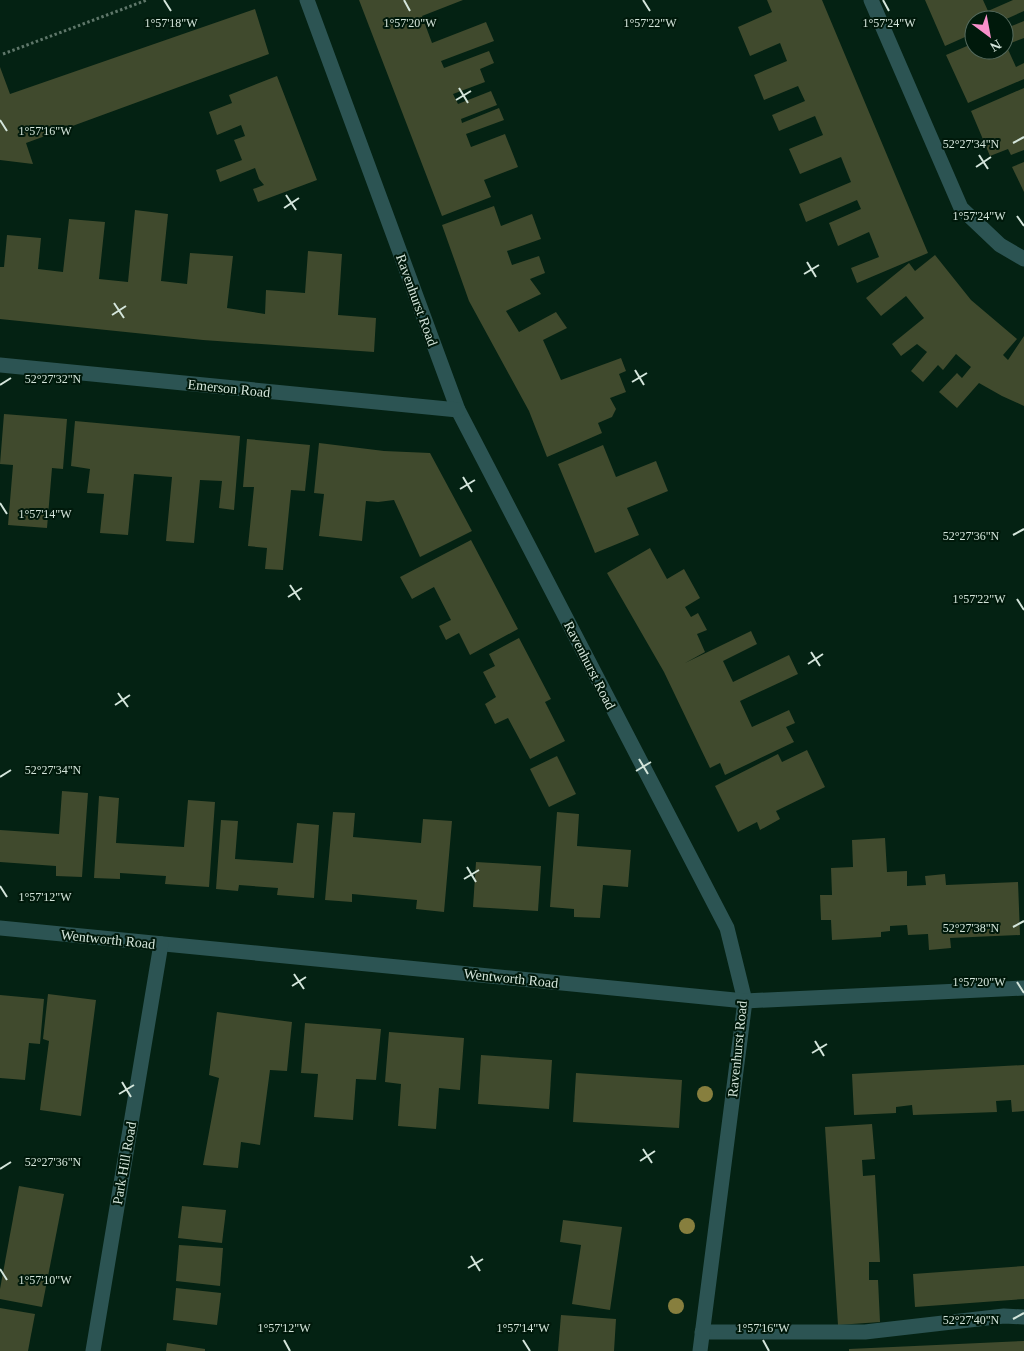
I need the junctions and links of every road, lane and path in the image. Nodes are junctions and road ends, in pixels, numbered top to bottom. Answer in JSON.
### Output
{"nodes":[{"id":1,"x":147,"y":0,"type":"edge"},
{"id":2,"x":307,"y":0,"type":"edge"},
{"id":3,"x":871,"y":0,"type":"edge"},
{"id":4,"x":3,"y":54,"type":"dead end"},
{"id":5,"x":1024,"y":259,"type":"edge"},
{"id":6,"x":0,"y":365,"type":"edge"},
{"id":7,"x":458,"y":410,"type":"junction"},
{"id":8,"x":0,"y":928,"type":"edge"},
{"id":9,"x":161,"y":944,"type":"junction"},
{"id":10,"x":1024,"y":988,"type":"edge"},
{"id":11,"x":745,"y":1001,"type":"junction"},
{"id":12,"x":1024,"y":1317,"type":"edge"},
{"id":13,"x":702,"y":1332,"type":"junction"},
{"id":14,"x":93,"y":1351,"type":"edge"},
{"id":15,"x":700,"y":1351,"type":"edge"}],
"edges":[{"from":1,"to":4,"type":"path"},
{"from":2,"to":7,"type":"street","name":"Ravenhurst Road"},
{"from":3,"to":5,"type":"street"},
{"from":6,"to":7,"type":"street","name":"Emerson Road"},
{"from":7,"to":11,"type":"street","name":"Ravenhurst Road"},
{"from":8,"to":9,"type":"street","name":"Wentworth Road"},
{"from":9,"to":11,"type":"street","name":"Wentworth Road"},
{"from":9,"to":14,"type":"street","name":"Park Hill Road"},
{"from":10,"to":11,"type":"street","name":"Wentworth Road"},
{"from":11,"to":13,"type":"street","name":"Ravenhurst Road"},
{"from":12,"to":13,"type":"street"},
{"from":13,"to":15,"type":"street","name":"Ravenhurst Road"}]}
